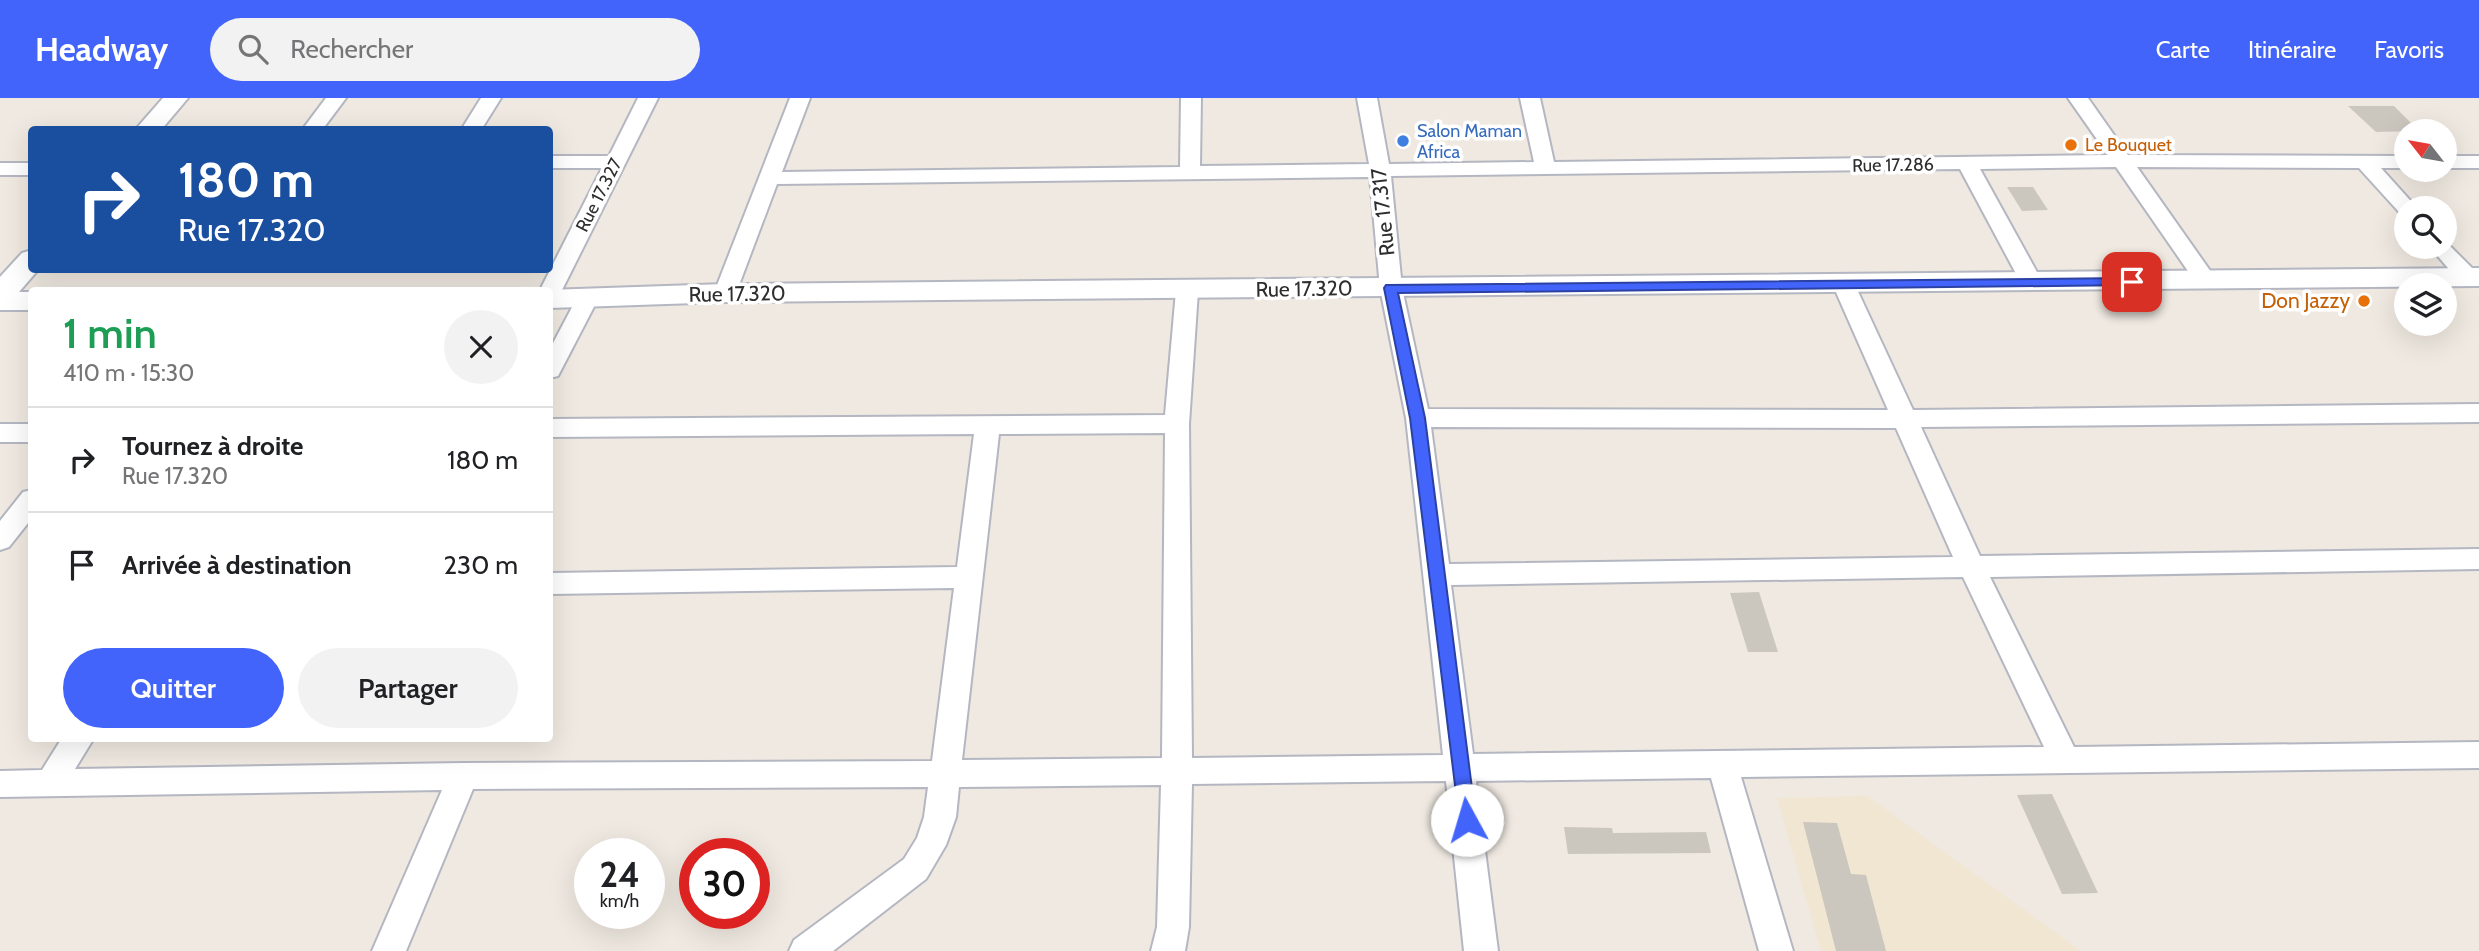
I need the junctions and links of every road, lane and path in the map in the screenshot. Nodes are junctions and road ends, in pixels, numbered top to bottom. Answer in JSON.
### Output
{"nodes":[{"id":1,"x":176,"y":98,"type":"edge"},
{"id":2,"x":336,"y":98,"type":"edge"},
{"id":3,"x":491,"y":98,"type":"edge"},
{"id":4,"x":648,"y":98,"type":"edge"},
{"id":5,"x":800,"y":98,"type":"edge"},
{"id":6,"x":1191,"y":98,"type":"edge"},
{"id":7,"x":1367,"y":98,"type":"edge"},
{"id":8,"x":1530,"y":98,"type":"edge"},
{"id":9,"x":2078,"y":98,"type":"edge"},
{"id":10,"x":151,"y":126,"type":"edge"},
{"id":11,"x":315,"y":126,"type":"edge"},
{"id":12,"x":474,"y":126,"type":"edge"},
{"id":13,"x":2125,"y":161,"type":"junction"},
{"id":14,"x":553,"y":162,"type":"edge"},
{"id":15,"x":616,"y":162,"type":"junction"},
{"id":16,"x":2365,"y":162,"type":"junction"},
{"id":17,"x":2394,"y":162,"type":"edge"},
{"id":18,"x":2457,"y":162,"type":"edge"},
{"id":19,"x":2479,"y":162,"type":"edge"},
{"id":20,"x":1967,"y":164,"type":"junction"},
{"id":21,"x":0,"y":169,"type":"edge"},
{"id":22,"x":28,"y":169,"type":"edge"},
{"id":23,"x":1546,"y":170,"type":"junction"},
{"id":24,"x":1190,"y":171,"type":"junction"},
{"id":25,"x":1380,"y":172,"type":"junction"},
{"id":26,"x":770,"y":178,"type":"junction"},
{"id":27,"x":2395,"y":196,"type":"edge"},
{"id":28,"x":2454,"y":259,"type":"edge"},
{"id":29,"x":28,"y":264,"type":"edge"},
{"id":30,"x":2474,"y":277,"type":"edge"},
{"id":31,"x":2207,"y":282,"type":"junction"},
{"id":32,"x":1843,"y":283,"type":"junction"},
{"id":33,"x":2032,"y":284,"type":"junction"},
{"id":34,"x":553,"y":287,"type":"edge"},
{"id":35,"x":1391,"y":288,"type":"junction"},
{"id":36,"x":1187,"y":290,"type":"junction"},
{"id":37,"x":725,"y":293,"type":"junction"},
{"id":38,"x":0,"y":295,"type":"edge"},
{"id":39,"x":553,"y":299,"type":"edge"},
{"id":40,"x":587,"y":299,"type":"junction"},
{"id":41,"x":0,"y":301,"type":"edge"},
{"id":42,"x":28,"y":301,"type":"edge"},
{"id":43,"x":553,"y":364,"type":"edge"},
{"id":44,"x":2479,"y":413,"type":"edge"},
{"id":45,"x":1418,"y":418,"type":"junction"},
{"id":46,"x":1905,"y":419,"type":"junction"},
{"id":47,"x":1177,"y":424,"type":"junction"},
{"id":48,"x":987,"y":427,"type":"junction"},
{"id":49,"x":553,"y":428,"type":"edge"},
{"id":50,"x":0,"y":433,"type":"edge"},
{"id":51,"x":28,"y":433,"type":"edge"},
{"id":52,"x":28,"y":504,"type":"edge"},
{"id":53,"x":0,"y":540,"type":"edge"},
{"id":54,"x":2479,"y":559,"type":"edge"},
{"id":55,"x":1971,"y":566,"type":"junction"},
{"id":56,"x":1435,"y":575,"type":"junction"},
{"id":57,"x":971,"y":577,"type":"junction"},
{"id":58,"x":553,"y":583,"type":"edge"},
{"id":59,"x":76,"y":742,"type":"edge"},
{"id":60,"x":2479,"y":755,"type":"edge"},
{"id":61,"x":2065,"y":760,"type":"junction"},
{"id":62,"x":1723,"y":766,"type":"junction"},
{"id":63,"x":1461,"y":767,"type":"junction"},
{"id":64,"x":1177,"y":770,"type":"junction"},
{"id":65,"x":943,"y":774,"type":"junction"},
{"id":66,"x":463,"y":776,"type":"junction"},
{"id":67,"x":50,"y":783,"type":"junction"},
{"id":68,"x":0,"y":784,"type":"edge"},
{"id":69,"x":389,"y":951,"type":"edge"},
{"id":70,"x":806,"y":951,"type":"edge"},
{"id":71,"x":1168,"y":951,"type":"edge"},
{"id":72,"x":1481,"y":951,"type":"edge"},
{"id":73,"x":1776,"y":951,"type":"edge"}],
"edges":[{"from":1,"to":10,"type":"street"},
{"from":2,"to":11,"type":"street"},
{"from":3,"to":12,"type":"street"},
{"from":4,"to":15,"type":"street","name":"Rue 17.327"},
{"from":5,"to":26,"type":"street"},
{"from":6,"to":24,"type":"street"},
{"from":7,"to":25,"type":"street","name":"Rue 17.317"},
{"from":8,"to":23,"type":"street"},
{"from":9,"to":13,"type":"street"},
{"from":13,"to":16,"type":"street","name":"Rue 17.286"},
{"from":13,"to":20,"type":"street","name":"Rue 17.286"},
{"from":13,"to":31,"type":"street"},
{"from":14,"to":15,"type":"street"},
{"from":15,"to":34,"type":"street","name":"Rue 17.327"},
{"from":16,"to":17,"type":"street","name":"Rue 17.286"},
{"from":16,"to":27,"type":"street"},
{"from":18,"to":19,"type":"street"},
{"from":20,"to":23,"type":"street","name":"Rue 17.286"},
{"from":20,"to":33,"type":"street"},
{"from":21,"to":22,"type":"street"},
{"from":23,"to":25,"type":"street","name":"Rue 17.286"},
{"from":24,"to":25,"type":"street"},
{"from":24,"to":26,"type":"street"},
{"from":25,"to":35,"type":"street","name":"Rue 17.317"},
{"from":26,"to":37,"type":"street"},
{"from":28,"to":30,"type":"street"},
{"from":29,"to":38,"type":"street"},
{"from":30,"to":31,"type":"street","name":"Rue 17.320"},
{"from":31,"to":33,"type":"street","name":"Rue 17.320"},
{"from":32,"to":33,"type":"street","name":"Rue 17.320"},
{"from":32,"to":35,"type":"street","name":"Rue 17.320"},
{"from":32,"to":46,"type":"street"},
{"from":35,"to":36,"type":"street","name":"Rue 17.320"},
{"from":35,"to":45,"type":"street","name":"Rue 17.317"},
{"from":36,"to":37,"type":"street","name":"Rue 17.320"},
{"from":36,"to":47,"type":"street"},
{"from":37,"to":40,"type":"street","name":"Rue 17.320"},
{"from":39,"to":40,"type":"street","name":"Rue 17.320"},
{"from":40,"to":43,"type":"street"},
{"from":41,"to":42,"type":"street"},
{"from":44,"to":46,"type":"street"},
{"from":45,"to":46,"type":"street"},
{"from":45,"to":56,"type":"street","name":"Rue 17.317"},
{"from":46,"to":55,"type":"street"},
{"from":47,"to":48,"type":"street"},
{"from":47,"to":64,"type":"street"},
{"from":48,"to":49,"type":"street"},
{"from":48,"to":57,"type":"street"},
{"from":50,"to":51,"type":"street"},
{"from":52,"to":53,"type":"street"},
{"from":54,"to":55,"type":"street"},
{"from":55,"to":56,"type":"street"},
{"from":55,"to":61,"type":"street"},
{"from":56,"to":63,"type":"street","name":"Rue 17.317"},
{"from":57,"to":58,"type":"street"},
{"from":57,"to":65,"type":"street"},
{"from":59,"to":67,"type":"street"},
{"from":60,"to":61,"type":"street"},
{"from":61,"to":62,"type":"street"},
{"from":62,"to":63,"type":"street"},
{"from":62,"to":73,"type":"street"},
{"from":63,"to":64,"type":"street"},
{"from":63,"to":72,"type":"street","name":"Rue 17.317"},
{"from":64,"to":65,"type":"street"},
{"from":64,"to":71,"type":"street"},
{"from":65,"to":66,"type":"street"},
{"from":65,"to":70,"type":"street"},
{"from":66,"to":67,"type":"street"},
{"from":66,"to":69,"type":"street"},
{"from":67,"to":68,"type":"street"}]}
